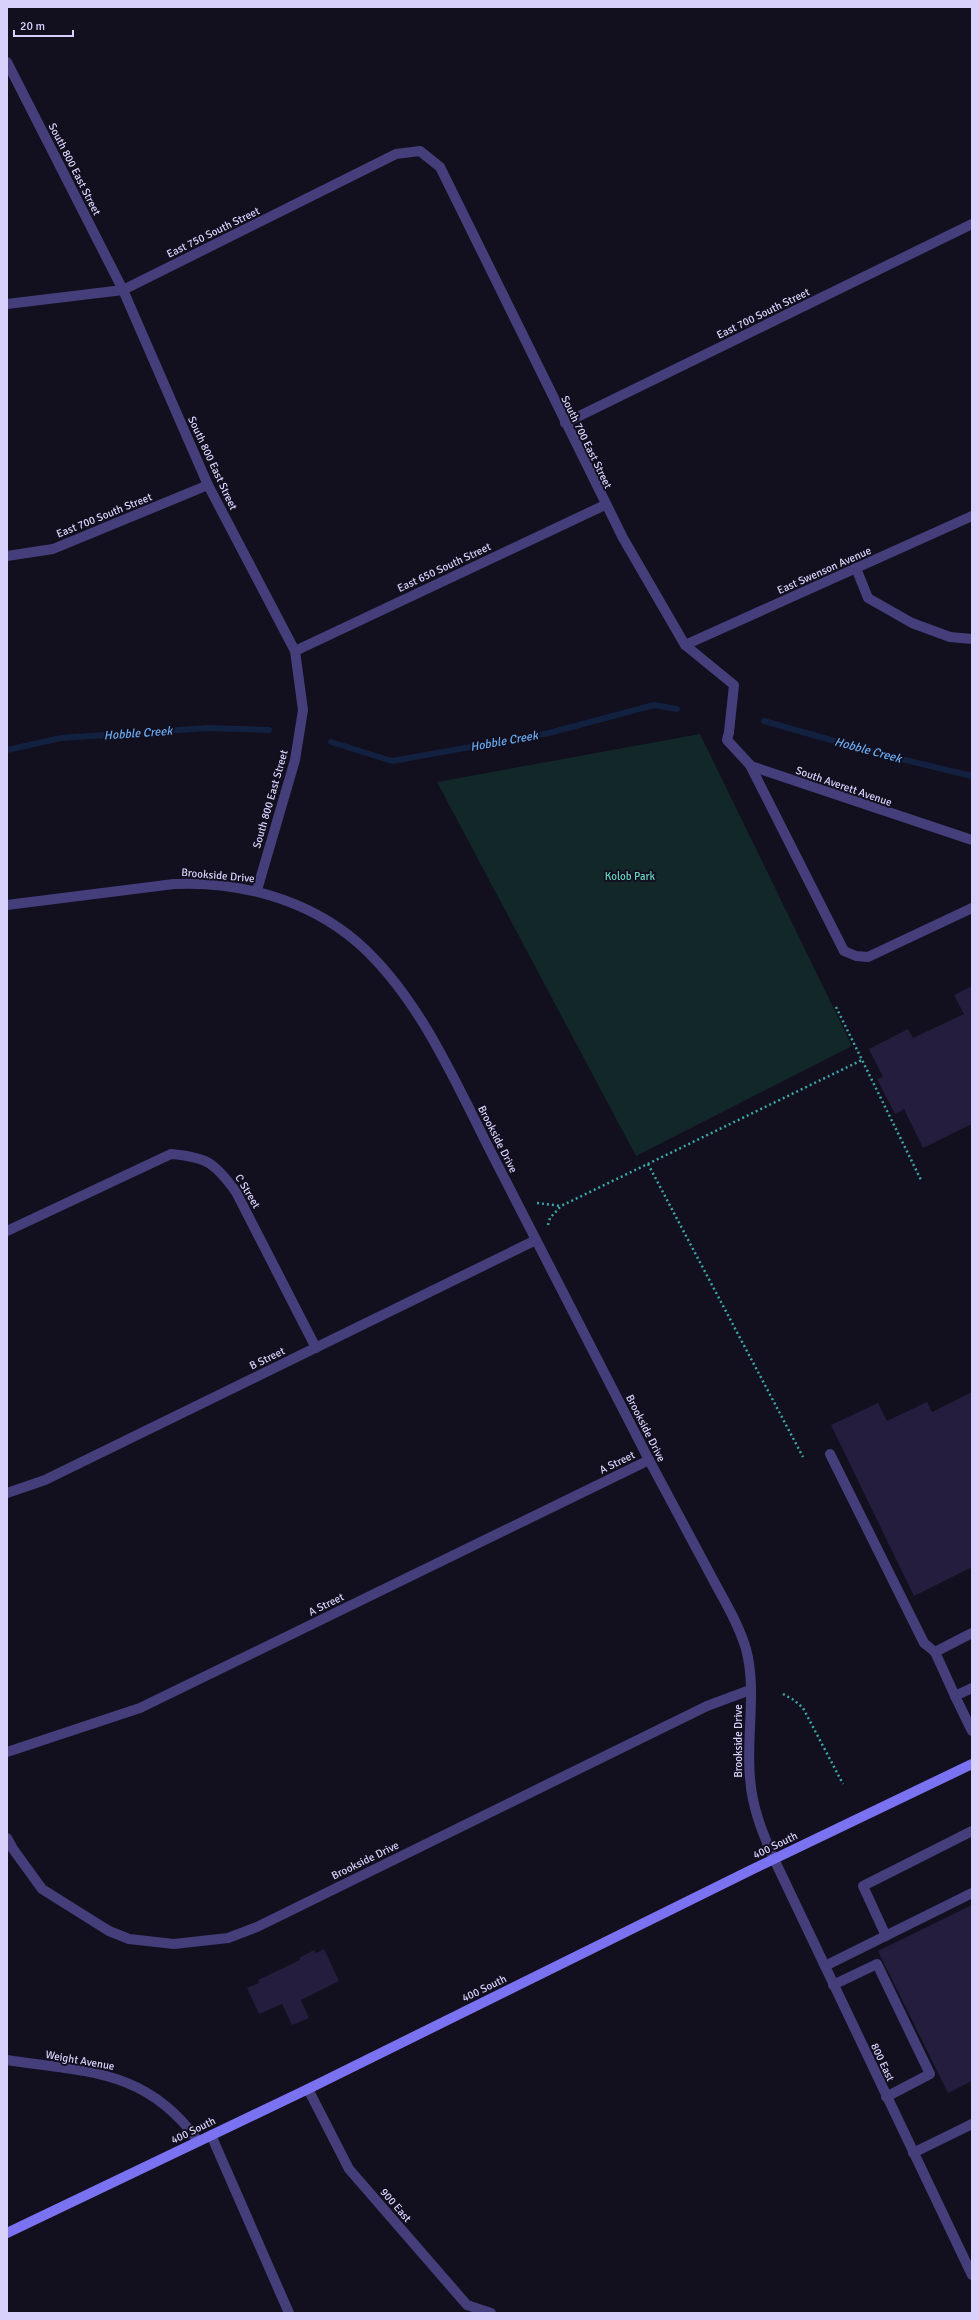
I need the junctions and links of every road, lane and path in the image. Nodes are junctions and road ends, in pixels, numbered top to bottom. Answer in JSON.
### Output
{"nodes":[{"id":1,"x":7,"y":62,"type":"edge"},
{"id":2,"x":420,"y":151,"type":"joint"},
{"id":3,"x":972,"y":224,"type":"edge"},
{"id":4,"x":123,"y":290,"type":"junction"},
{"id":5,"x":7,"y":304,"type":"edge"},
{"id":6,"x":564,"y":423,"type":"junction"},
{"id":7,"x":208,"y":485,"type":"junction"},
{"id":8,"x":605,"y":505,"type":"junction"},
{"id":9,"x":972,"y":516,"type":"edge"},
{"id":10,"x":7,"y":556,"type":"edge"},
{"id":11,"x":856,"y":568,"type":"junction"},
{"id":12,"x":972,"y":639,"type":"edge"},
{"id":13,"x":685,"y":645,"type":"junction"},
{"id":14,"x":295,"y":651,"type":"junction"},
{"id":15,"x":728,"y":732,"type":"joint"},
{"id":16,"x":750,"y":765,"type":"junction"},
{"id":17,"x":972,"y":840,"type":"edge"},
{"id":18,"x":257,"y":890,"type":"junction"},
{"id":19,"x":7,"y":905,"type":"edge"},
{"id":20,"x":972,"y":908,"type":"edge"},
{"id":21,"x":836,"y":1007,"type":"dead end"},
{"id":22,"x":862,"y":1060,"type":"junction"},
{"id":23,"x":648,"y":1164,"type":"junction"},
{"id":24,"x":922,"y":1182,"type":"dead end"},
{"id":25,"x":537,"y":1204,"type":"dead end"},
{"id":26,"x":561,"y":1206,"type":"junction"},
{"id":27,"x":548,"y":1225,"type":"dead end"},
{"id":28,"x":7,"y":1231,"type":"edge"},
{"id":29,"x":536,"y":1240,"type":"junction"},
{"id":30,"x":316,"y":1348,"type":"junction"},
{"id":31,"x":830,"y":1454,"type":"dead end"},
{"id":32,"x":803,"y":1457,"type":"dead end"},
{"id":33,"x":649,"y":1460,"type":"junction"},
{"id":34,"x":7,"y":1493,"type":"edge"},
{"id":35,"x":972,"y":1633,"type":"edge"},
{"id":36,"x":934,"y":1652,"type":"junction"},
{"id":37,"x":972,"y":1688,"type":"edge"},
{"id":38,"x":750,"y":1690,"type":"junction"},
{"id":39,"x":783,"y":1694,"type":"dead end"},
{"id":40,"x":955,"y":1696,"type":"junction"},
{"id":41,"x":972,"y":1731,"type":"edge"},
{"id":42,"x":7,"y":1752,"type":"edge"},
{"id":43,"x":972,"y":1764,"type":"edge"},
{"id":44,"x":843,"y":1784,"type":"dead end"},
{"id":45,"x":972,"y":1831,"type":"edge"},
{"id":46,"x":7,"y":1838,"type":"edge"},
{"id":47,"x":774,"y":1859,"type":"junction"},
{"id":48,"x":972,"y":1893,"type":"edge"},
{"id":49,"x":886,"y":1936,"type":"junction"},
{"id":50,"x":825,"y":1966,"type":"junction"},
{"id":51,"x":833,"y":1985,"type":"junction"},
{"id":52,"x":7,"y":2060,"type":"edge"},
{"id":53,"x":308,"y":2089,"type":"junction"},
{"id":54,"x":886,"y":2097,"type":"junction"},
{"id":55,"x":972,"y":2124,"type":"edge"},
{"id":56,"x":211,"y":2135,"type":"junction"},
{"id":57,"x":198,"y":2141,"type":"junction"},
{"id":58,"x":913,"y":2153,"type":"junction"},
{"id":59,"x":7,"y":2233,"type":"edge"},
{"id":60,"x":972,"y":2275,"type":"edge"},
{"id":61,"x":288,"y":2313,"type":"edge"},
{"id":62,"x":491,"y":2313,"type":"edge"}],
"edges":[{"from":1,"to":4,"type":"street","name":"South 800 East Street"},
{"from":2,"to":4,"type":"street","name":"East 750 South Street"},
{"from":2,"to":6,"type":"street","name":"South 700 East Street"},
{"from":3,"to":6,"type":"street","name":"East 700 South Street"},
{"from":4,"to":5,"type":"street","name":"East 750 South Street"},
{"from":4,"to":7,"type":"street","name":"South 800 East Street"},
{"from":6,"to":8,"type":"street","name":"South 700 East Street"},
{"from":7,"to":10,"type":"street","name":"East 700 South Street"},
{"from":7,"to":14,"type":"street","name":"South 800 East Street"},
{"from":8,"to":13,"type":"street","name":"South 700 East Street"},
{"from":8,"to":14,"type":"street","name":"East 650 South Street"},
{"from":9,"to":11,"type":"street","name":"East Swenson Avenue"},
{"from":11,"to":12,"type":"street"},
{"from":11,"to":13,"type":"street","name":"East Swenson Avenue"},
{"from":13,"to":15,"type":"street","name":"South 700 East Street"},
{"from":14,"to":18,"type":"street","name":"South 800 East Street"},
{"from":15,"to":16,"type":"street","name":"South Averett Avenue"},
{"from":16,"to":17,"type":"street","name":"South Averett Avenue"},
{"from":16,"to":20,"type":"street"},
{"from":18,"to":19,"type":"street","name":"Brookside Drive"},
{"from":18,"to":29,"type":"street","name":"Brookside Drive"},
{"from":21,"to":22,"type":"path"},
{"from":22,"to":23,"type":"path"},
{"from":22,"to":24,"type":"path"},
{"from":23,"to":26,"type":"path"},
{"from":23,"to":32,"type":"path"},
{"from":25,"to":26,"type":"path"},
{"from":26,"to":27,"type":"path"},
{"from":28,"to":30,"type":"street","name":"C Street"},
{"from":29,"to":30,"type":"street","name":"B Street"},
{"from":29,"to":33,"type":"street","name":"Brookside Drive"},
{"from":30,"to":34,"type":"street","name":"B Street"},
{"from":31,"to":36,"type":"street"},
{"from":33,"to":38,"type":"street","name":"Brookside Drive"},
{"from":33,"to":42,"type":"street","name":"A Street"},
{"from":35,"to":36,"type":"street"},
{"from":36,"to":40,"type":"street"},
{"from":37,"to":40,"type":"street"},
{"from":38,"to":46,"type":"street","name":"Brookside Drive"},
{"from":38,"to":47,"type":"street","name":"Brookside Drive"},
{"from":39,"to":44,"type":"path"},
{"from":40,"to":41,"type":"street"},
{"from":43,"to":47,"type":"main road","name":"400 South"},
{"from":45,"to":49,"type":"street"},
{"from":47,"to":50,"type":"street","name":"800 East"},
{"from":47,"to":53,"type":"main road","name":"400 South"},
{"from":48,"to":49,"type":"street"},
{"from":49,"to":50,"type":"street"},
{"from":50,"to":51,"type":"street","name":"800 East"},
{"from":51,"to":54,"type":"street","name":"800 East"},
{"from":51,"to":54,"type":"street"},
{"from":52,"to":57,"type":"street","name":"Weight Avenue"},
{"from":53,"to":56,"type":"main road","name":"400 South"},
{"from":53,"to":62,"type":"street","name":"900 East"},
{"from":54,"to":58,"type":"street","name":"800 East"},
{"from":55,"to":58,"type":"street"},
{"from":56,"to":57,"type":"main road","name":"400 South"},
{"from":56,"to":61,"type":"street"},
{"from":57,"to":59,"type":"main road","name":"400 South"},
{"from":58,"to":60,"type":"street","name":"800 East"}]}
